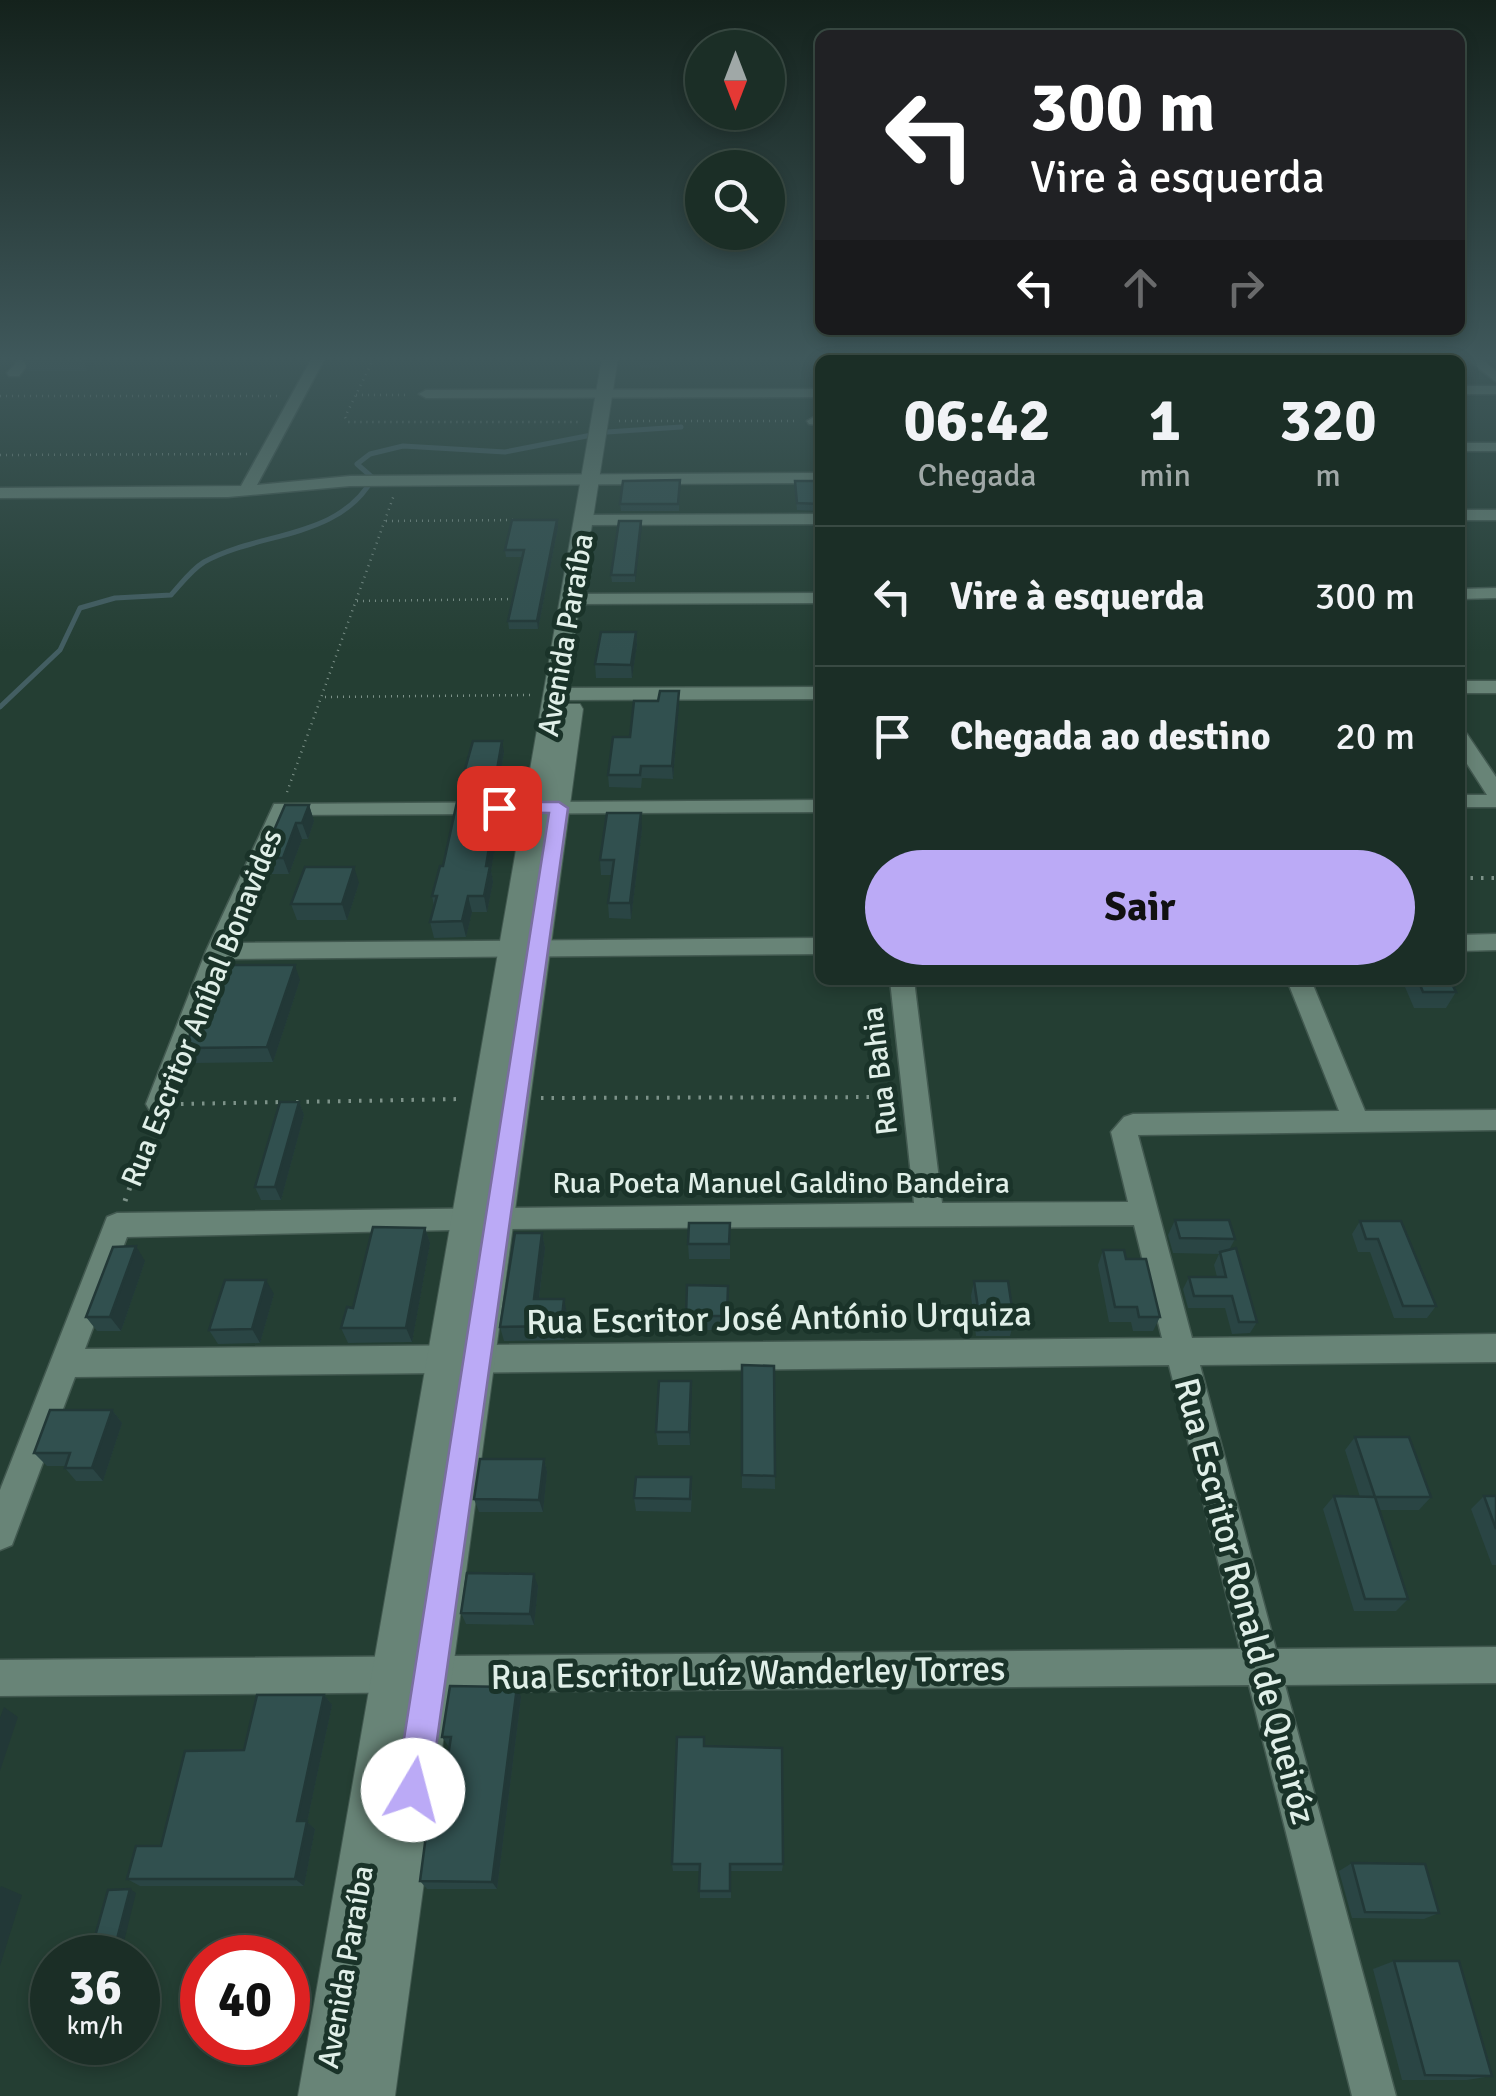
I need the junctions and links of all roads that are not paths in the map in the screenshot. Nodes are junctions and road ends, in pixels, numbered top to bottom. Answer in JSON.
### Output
{"nodes":[{"id":1,"x":267,"y":456,"type":"edge"},
{"id":2,"x":603,"y":456,"type":"edge"},
{"id":3,"x":815,"y":478,"type":"edge"},
{"id":4,"x":600,"y":480,"type":"junction"},
{"id":5,"x":247,"y":490,"type":"junction"},
{"id":6,"x":0,"y":493,"type":"edge"},
{"id":7,"x":1465,"y":515,"type":"edge"},
{"id":8,"x":1496,"y":515,"type":"edge"},
{"id":9,"x":815,"y":519,"type":"edge"},
{"id":10,"x":593,"y":520,"type":"junction"},
{"id":11,"x":1496,"y":593,"type":"edge"},
{"id":12,"x":1465,"y":594,"type":"edge"},
{"id":13,"x":815,"y":598,"type":"edge"},
{"id":14,"x":580,"y":599,"type":"junction"},
{"id":15,"x":1496,"y":687,"type":"edge"},
{"id":16,"x":1465,"y":688,"type":"edge"},
{"id":17,"x":815,"y":693,"type":"edge"},
{"id":18,"x":564,"y":694,"type":"junction"},
{"id":19,"x":1465,"y":746,"type":"edge"},
{"id":20,"x":1496,"y":793,"type":"edge"},
{"id":21,"x":1465,"y":801,"type":"edge"},
{"id":22,"x":1496,"y":801,"type":"edge"},
{"id":23,"x":815,"y":806,"type":"edge"},
{"id":24,"x":547,"y":807,"type":"junction"},
{"id":25,"x":1496,"y":942,"type":"edge"},
{"id":26,"x":1465,"y":943,"type":"edge"},
{"id":27,"x":815,"y":946,"type":"edge"},
{"id":28,"x":526,"y":947,"type":"junction"},
{"id":29,"x":218,"y":951,"type":"junction"},
{"id":30,"x":903,"y":985,"type":"edge"},
{"id":31,"x":1301,"y":985,"type":"edge"},
{"id":32,"x":159,"y":1104,"type":"road end"},
{"id":33,"x":1356,"y":1120,"type":"junction"},
{"id":34,"x":1496,"y":1120,"type":"edge"},
{"id":35,"x":1145,"y":1213,"type":"junction"},
{"id":36,"x":929,"y":1214,"type":"junction"},
{"id":37,"x":483,"y":1217,"type":"junction"},
{"id":38,"x":117,"y":1225,"type":"joint"},
{"id":39,"x":1496,"y":1348,"type":"edge"},
{"id":40,"x":1180,"y":1350,"type":"junction"},
{"id":41,"x":462,"y":1360,"type":"junction"},
{"id":42,"x":64,"y":1363,"type":"junction"},
{"id":43,"x":0,"y":1534,"type":"edge"},
{"id":44,"x":1496,"y":1665,"type":"edge"},
{"id":45,"x":1263,"y":1668,"type":"junction"},
{"id":46,"x":412,"y":1676,"type":"junction"},
{"id":47,"x":0,"y":1678,"type":"edge"},
{"id":48,"x":324,"y":2096,"type":"edge"},
{"id":49,"x":369,"y":2096,"type":"edge"},
{"id":50,"x":1374,"y":2096,"type":"edge"}],
"edges":[{"from":1,"to":5,"type":"street"},
{"from":2,"to":4,"type":"street","name":"Avenida Paraíba"},
{"from":3,"to":4,"type":"street"},
{"from":4,"to":5,"type":"street"},
{"from":4,"to":10,"type":"street","name":"Avenida Paraíba"},
{"from":5,"to":6,"type":"street"},
{"from":7,"to":8,"type":"street"},
{"from":9,"to":10,"type":"street"},
{"from":10,"to":14,"type":"street","name":"Avenida Paraíba"},
{"from":11,"to":12,"type":"street"},
{"from":13,"to":14,"type":"street"},
{"from":14,"to":18,"type":"street","name":"Avenida Paraíba"},
{"from":15,"to":16,"type":"street"},
{"from":17,"to":18,"type":"street"},
{"from":18,"to":24,"type":"street","name":"Avenida Paraíba"},
{"from":19,"to":20,"type":"street"},
{"from":21,"to":22,"type":"street"},
{"from":23,"to":24,"type":"street"},
{"from":24,"to":28,"type":"street","name":"Avenida Paraíba"},
{"from":24,"to":29,"type":"street","name":"Rua Escritor Aníbal Bonavides"},
{"from":25,"to":26,"type":"street"},
{"from":27,"to":28,"type":"street"},
{"from":28,"to":29,"type":"street"},
{"from":28,"to":37,"type":"street","name":"Avenida Paraíba"},
{"from":29,"to":32,"type":"street","name":"Rua Escritor Aníbal Bonavides"},
{"from":30,"to":36,"type":"street","name":"Rua Bahia"},
{"from":31,"to":33,"type":"street"},
{"from":33,"to":34,"type":"street"},
{"from":33,"to":35,"type":"street","name":"Rua Escritor Ronald de Queiróz"},
{"from":35,"to":36,"type":"street","name":"Rua Poeta Manuel Galdino Bandeira"},
{"from":35,"to":40,"type":"street","name":"Rua Escritor Ronald de Queiróz"},
{"from":36,"to":37,"type":"street","name":"Rua Poeta Manuel Galdino Bandeira"},
{"from":37,"to":38,"type":"street","name":"Rua Poeta Manuel Galdino Bandeira"},
{"from":37,"to":41,"type":"street","name":"Avenida Paraíba"},
{"from":38,"to":42,"type":"street","name":"Rua Escritor Aníbal Bonavides"},
{"from":39,"to":40,"type":"street","name":"Rua Escritor José António Urquiza"},
{"from":40,"to":41,"type":"street","name":"Rua Escritor José António Urquiza"},
{"from":40,"to":45,"type":"street","name":"Rua Escritor Ronald de Queiróz"},
{"from":41,"to":42,"type":"street","name":"Rua Escritor José António Urquiza"},
{"from":41,"to":46,"type":"street","name":"Avenida Paraíba"},
{"from":42,"to":43,"type":"street","name":"Rua Escritor Aníbal Bonavides"},
{"from":44,"to":45,"type":"street","name":"Rua Escritor Luíz Wanderley Torres"},
{"from":45,"to":46,"type":"street","name":"Rua Escritor Luíz Wanderley Torres"},
{"from":45,"to":50,"type":"street","name":"Rua Escritor Ronald de Queiróz"},
{"from":46,"to":47,"type":"street","name":"Rua Escritor Luíz Wanderley Torres"},
{"from":46,"to":48,"type":"street","name":"Avenida Paraíba"},
{"from":46,"to":49,"type":"street","name":"Avenida Paraíba"}]}
